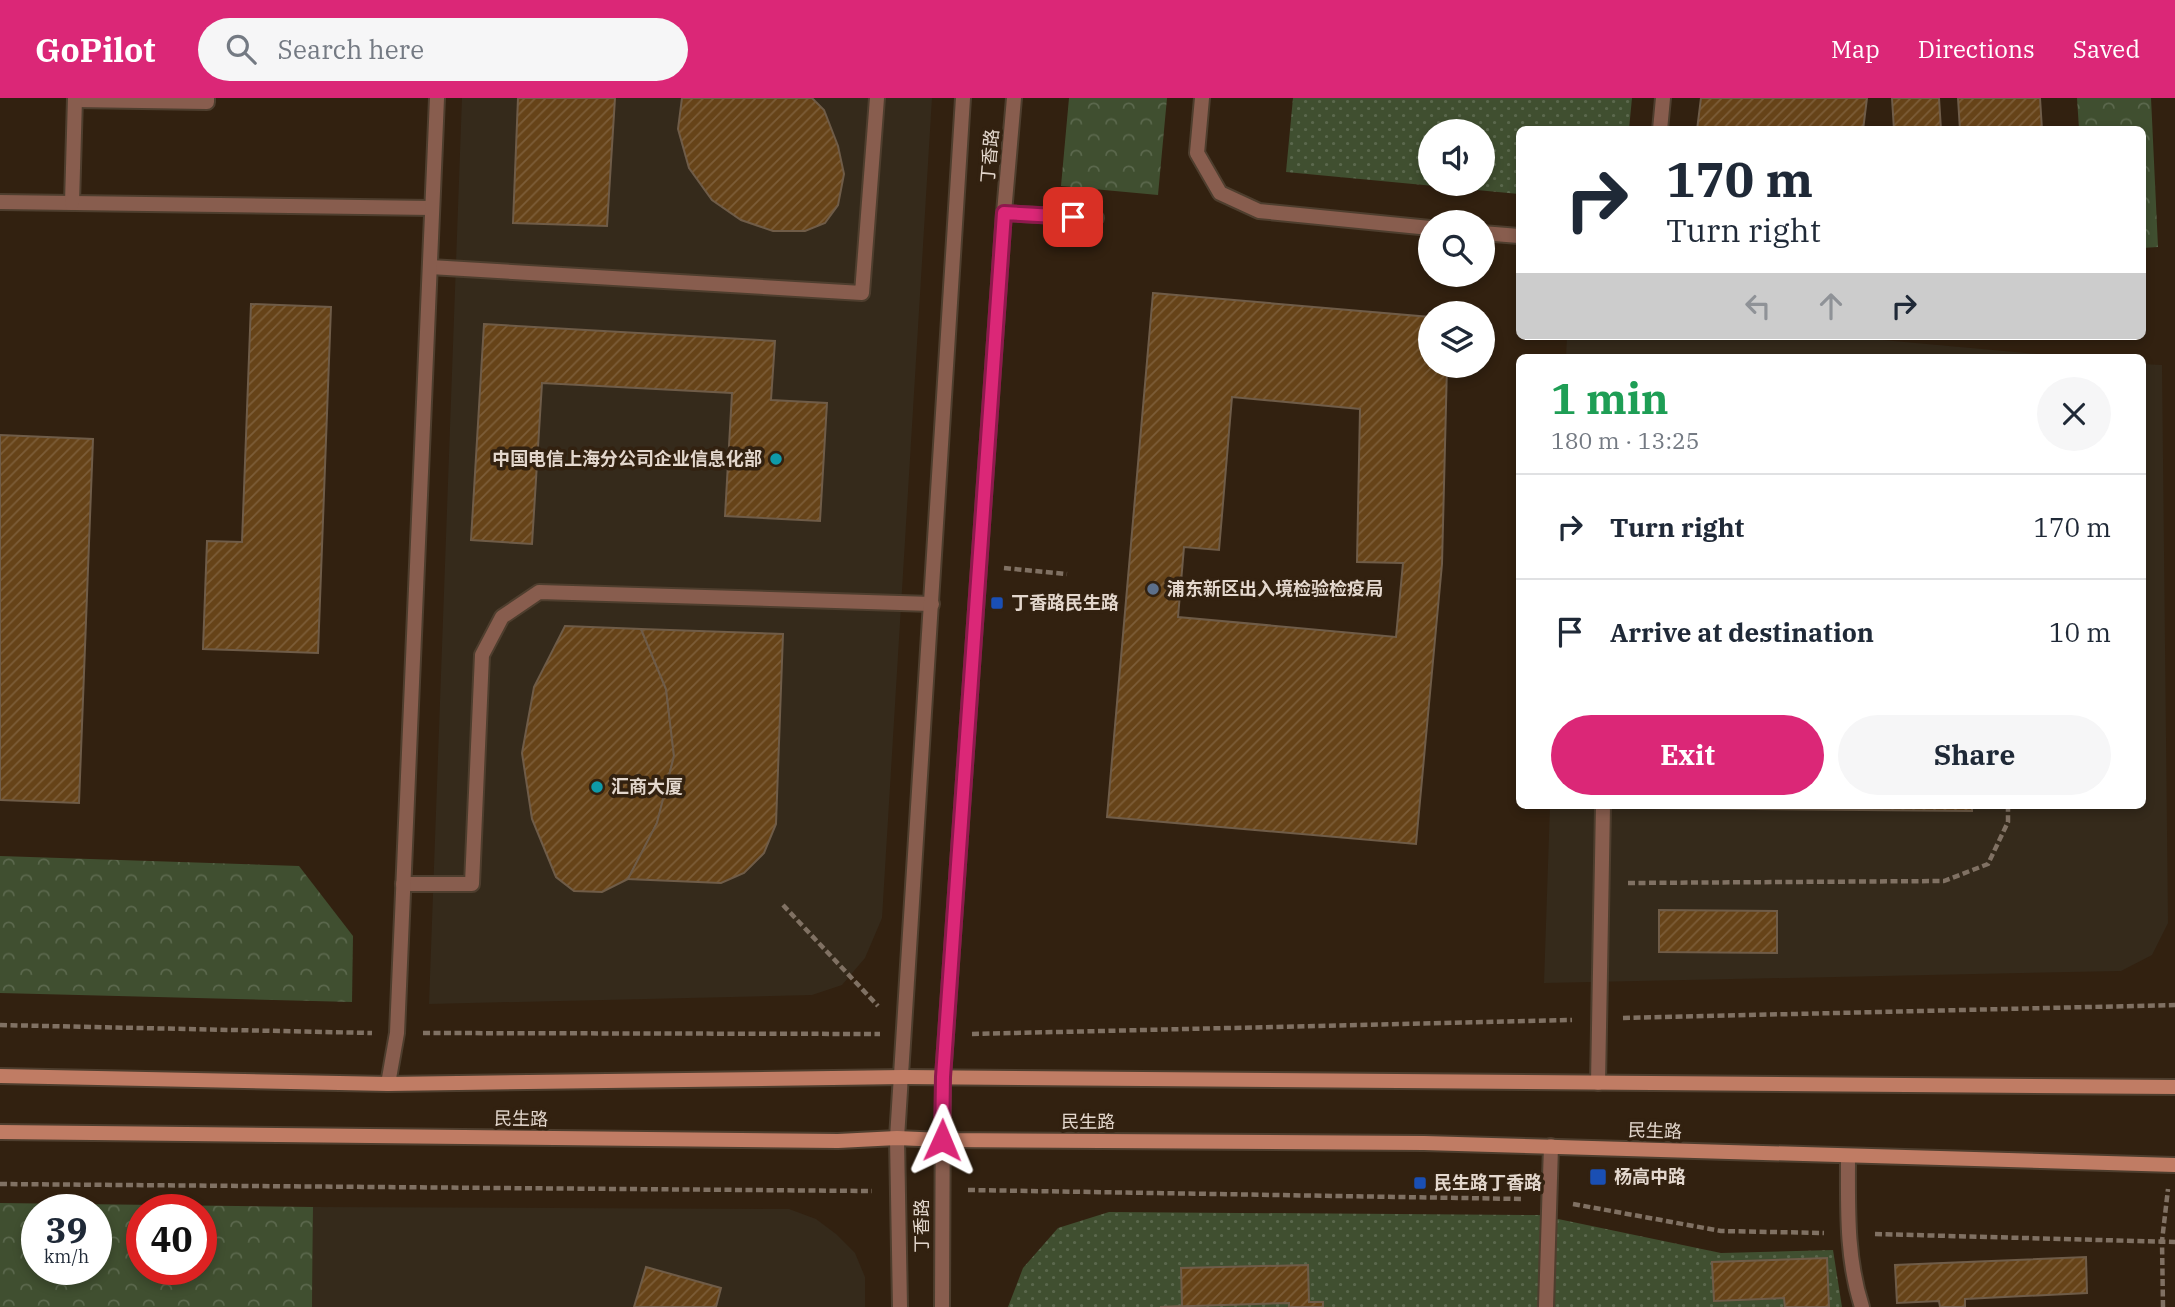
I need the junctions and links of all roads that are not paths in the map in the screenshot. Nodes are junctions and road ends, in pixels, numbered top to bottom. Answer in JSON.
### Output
{"nodes":[{"id":1,"x":207,"y":98,"type":"edge"},
{"id":2,"x":437,"y":98,"type":"edge"},
{"id":3,"x":877,"y":98,"type":"edge"},
{"id":4,"x":963,"y":98,"type":"edge"},
{"id":5,"x":1014,"y":98,"type":"edge"},
{"id":6,"x":1202,"y":98,"type":"edge"},
{"id":7,"x":1663,"y":98,"type":"edge"},
{"id":8,"x":75,"y":99,"type":"edge"},
{"id":9,"x":1660,"y":126,"type":"edge"},
{"id":10,"x":0,"y":202,"type":"edge"},
{"id":11,"x":72,"y":203,"type":"junction"},
{"id":12,"x":432,"y":208,"type":"junction"},
{"id":13,"x":1004,"y":213,"type":"junction"},
{"id":14,"x":1096,"y":218,"type":"dead end"},
{"id":15,"x":1418,"y":227,"type":"edge"},
{"id":16,"x":1495,"y":234,"type":"edge"},
{"id":17,"x":1516,"y":236,"type":"edge"},
{"id":18,"x":430,"y":267,"type":"junction"},
{"id":19,"x":932,"y":604,"type":"junction"},
{"id":20,"x":1603,"y":809,"type":"edge"},
{"id":21,"x":403,"y":884,"type":"junction"},
{"id":22,"x":0,"y":1076,"type":"edge"},
{"id":23,"x":903,"y":1077,"type":"junction"},
{"id":24,"x":943,"y":1077,"type":"junction"},
{"id":25,"x":1598,"y":1083,"type":"junction"},
{"id":26,"x":388,"y":1084,"type":"junction"},
{"id":27,"x":2175,"y":1087,"type":"edge"},
{"id":28,"x":0,"y":1132,"type":"edge"},
{"id":29,"x":897,"y":1138,"type":"junction"},
{"id":30,"x":942,"y":1140,"type":"junction"},
{"id":31,"x":1551,"y":1146,"type":"junction"},
{"id":32,"x":1848,"y":1156,"type":"junction"},
{"id":33,"x":2173,"y":1165,"type":"edge"},
{"id":34,"x":900,"y":1307,"type":"edge"},
{"id":35,"x":942,"y":1307,"type":"edge"},
{"id":36,"x":1546,"y":1307,"type":"edge"},
{"id":37,"x":1862,"y":1307,"type":"edge"}],
"edges":[{"from":1,"to":8,"type":"street"},
{"from":2,"to":12,"type":"street"},
{"from":3,"to":18,"type":"street"},
{"from":4,"to":19,"type":"street","name":"丁香路"},
{"from":5,"to":13,"type":"street","name":"丁香路"},
{"from":6,"to":15,"type":"street"},
{"from":7,"to":9,"type":"street"},
{"from":8,"to":11,"type":"street"},
{"from":10,"to":11,"type":"street"},
{"from":11,"to":12,"type":"street"},
{"from":12,"to":18,"type":"street"},
{"from":13,"to":14,"type":"street"},
{"from":13,"to":24,"type":"street","name":"丁香路"},
{"from":16,"to":17,"type":"street"},
{"from":18,"to":21,"type":"street"},
{"from":19,"to":21,"type":"street"},
{"from":19,"to":23,"type":"street","name":"丁香路"},
{"from":20,"to":25,"type":"street"},
{"from":21,"to":26,"type":"street"},
{"from":22,"to":26,"type":"main road","name":"民生路"},
{"from":23,"to":24,"type":"main road","name":"民生路"},
{"from":23,"to":26,"type":"main road","name":"民生路"},
{"from":23,"to":29,"type":"street","name":"丁香路"},
{"from":24,"to":25,"type":"main road","name":"民生路"},
{"from":24,"to":30,"type":"street","name":"丁香路"},
{"from":25,"to":27,"type":"main road","name":"民生路"},
{"from":28,"to":29,"type":"main road","name":"民生路"},
{"from":29,"to":30,"type":"main road","name":"民生路"},
{"from":29,"to":34,"type":"street","name":"丁香路"},
{"from":30,"to":31,"type":"main road","name":"民生路"},
{"from":30,"to":35,"type":"street","name":"丁香路"},
{"from":31,"to":32,"type":"main road","name":"民生路"},
{"from":31,"to":36,"type":"street"},
{"from":32,"to":33,"type":"main road","name":"民生路"},
{"from":32,"to":37,"type":"street"}]}
